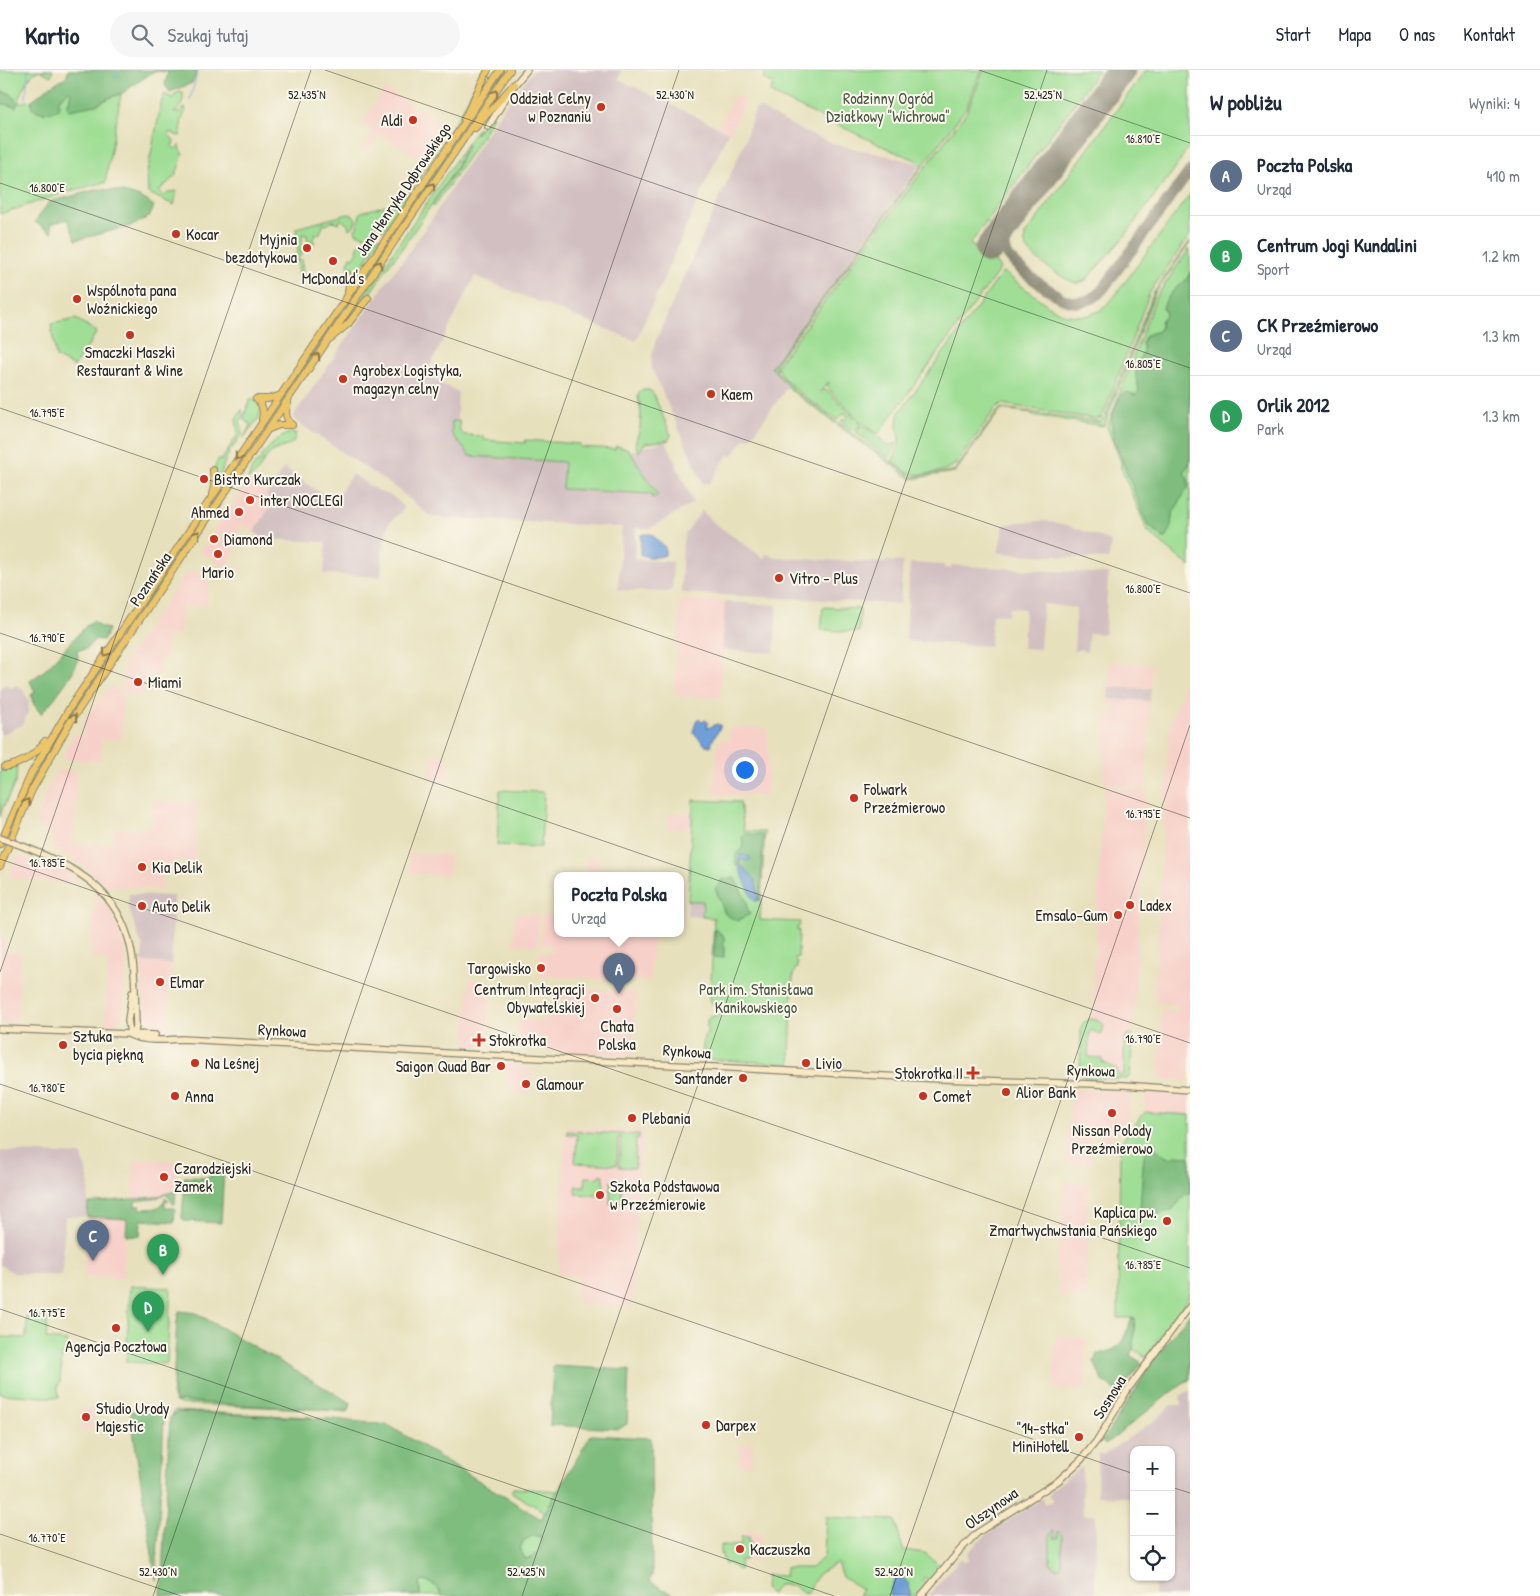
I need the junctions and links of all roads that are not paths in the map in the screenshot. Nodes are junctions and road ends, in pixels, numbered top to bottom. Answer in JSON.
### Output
{"nodes":[{"id":1,"x":488,"y":70,"type":"edge"},
{"id":2,"x":500,"y":70,"type":"edge"},
{"id":3,"x":510,"y":70,"type":"edge"},
{"id":4,"x":527,"y":70,"type":"edge"},
{"id":5,"x":514,"y":84,"type":"junction"},
{"id":6,"x":488,"y":127,"type":"dead end"},
{"id":7,"x":458,"y":131,"type":"junction"},
{"id":8,"x":459,"y":146,"type":"junction"},
{"id":9,"x":392,"y":230,"type":"junction"},
{"id":10,"x":381,"y":234,"type":"dead end"},
{"id":11,"x":347,"y":274,"type":"dead end"},
{"id":12,"x":347,"y":296,"type":"junction"},
{"id":13,"x":368,"y":298,"type":"dead end"},
{"id":14,"x":342,"y":319,"type":"joint"},
{"id":15,"x":329,"y":323,"type":"joint"},
{"id":16,"x":326,"y":342,"type":"junction"},
{"id":17,"x":292,"y":393,"type":"junction"},
{"id":18,"x":281,"y":394,"type":"junction"},
{"id":19,"x":259,"y":427,"type":"junction"},
{"id":20,"x":266,"y":431,"type":"junction"},
{"id":21,"x":213,"y":470,"type":"dead end"},
{"id":22,"x":210,"y":499,"type":"junction"},
{"id":23,"x":60,"y":723,"type":"junction"},
{"id":24,"x":2,"y":768,"type":"edge"},
{"id":25,"x":0,"y":838,"type":"edge"},
{"id":26,"x":0,"y":844,"type":"edge"},
{"id":27,"x":0,"y":866,"type":"edge"},
{"id":28,"x":134,"y":983,"type":"junction"},
{"id":29,"x":128,"y":1020,"type":"junction"},
{"id":30,"x":136,"y":1026,"type":"junction"},
{"id":31,"x":0,"y":1029,"type":"edge"},
{"id":32,"x":115,"y":1034,"type":"junction"},
{"id":33,"x":130,"y":1034,"type":"junction"},
{"id":34,"x":155,"y":1035,"type":"junction"},
{"id":35,"x":182,"y":1039,"type":"junction"},
{"id":36,"x":1190,"y":1090,"type":"edge"},
{"id":37,"x":1190,"y":1306,"type":"edge"},
{"id":38,"x":1040,"y":1492,"type":"joint"},
{"id":39,"x":921,"y":1596,"type":"edge"}],
"edges":[{"from":1,"to":7,"type":"main road"},
{"from":2,"to":7,"type":"main road","name":"Jana Henryka Dąbrowskiego"},
{"from":8,"to":3,"type":"main road","name":"Jana Henryka Dąbrowskiego","one_way":true},
{"from":4,"to":5,"type":"street"},
{"from":5,"to":6,"type":"street"},
{"from":5,"to":8,"type":"main road"},
{"from":7,"to":9,"type":"main road","name":"Jana Henryka Dąbrowskiego"},
{"from":14,"to":8,"type":"main road","name":"Jana Henryka Dąbrowskiego","one_way":true},
{"from":9,"to":10,"type":"main road"},
{"from":9,"to":12,"type":"main road","name":"Jana Henryka Dąbrowskiego"},
{"from":11,"to":12,"type":"main road"},
{"from":12,"to":15,"type":"main road","name":"Jana Henryka Dąbrowskiego"},
{"from":13,"to":16,"type":"main road"},
{"from":14,"to":16,"type":"main road","name":"Poznańska"},
{"from":15,"to":18,"type":"main road","name":"Poznańska"},
{"from":17,"to":16,"type":"main road","name":"Poznańska","one_way":true},
{"from":17,"to":20,"type":"main road","name":"Poznańska"},
{"from":17,"to":20,"type":"main road"},
{"from":18,"to":19,"type":"main road","name":"Poznańska"},
{"from":18,"to":19,"type":"main road"},
{"from":19,"to":22,"type":"main road","name":"Poznańska","one_way":true},
{"from":27,"to":20,"type":"main road","name":"Poznańska","one_way":true},
{"from":21,"to":22,"type":"main road"},
{"from":22,"to":23,"type":"main road","name":"Poznańska","one_way":true},
{"from":23,"to":24,"type":"main road"},
{"from":23,"to":26,"type":"main road","name":"Poznańska"},
{"from":25,"to":28,"type":"street","bridge":true},
{"from":28,"to":29,"type":"street"},
{"from":28,"to":30,"type":"street"},
{"from":29,"to":32,"type":"street"},
{"from":29,"to":33,"type":"street"},
{"from":30,"to":33,"type":"street"},
{"from":30,"to":34,"type":"street"},
{"from":31,"to":32,"type":"street","name":"Rynkowa"},
{"from":32,"to":33,"type":"street","name":"Rynkowa"},
{"from":33,"to":34,"type":"street","name":"Rynkowa"},
{"from":33,"to":35,"type":"street","name":"Rynkowa"},
{"from":34,"to":35,"type":"street","name":"Rynkowa"},
{"from":35,"to":36,"type":"street","name":"Rynkowa"},
{"from":37,"to":38,"type":"street","name":"Sosnowa"},
{"from":38,"to":39,"type":"street","name":"Olszynowa"}]}
